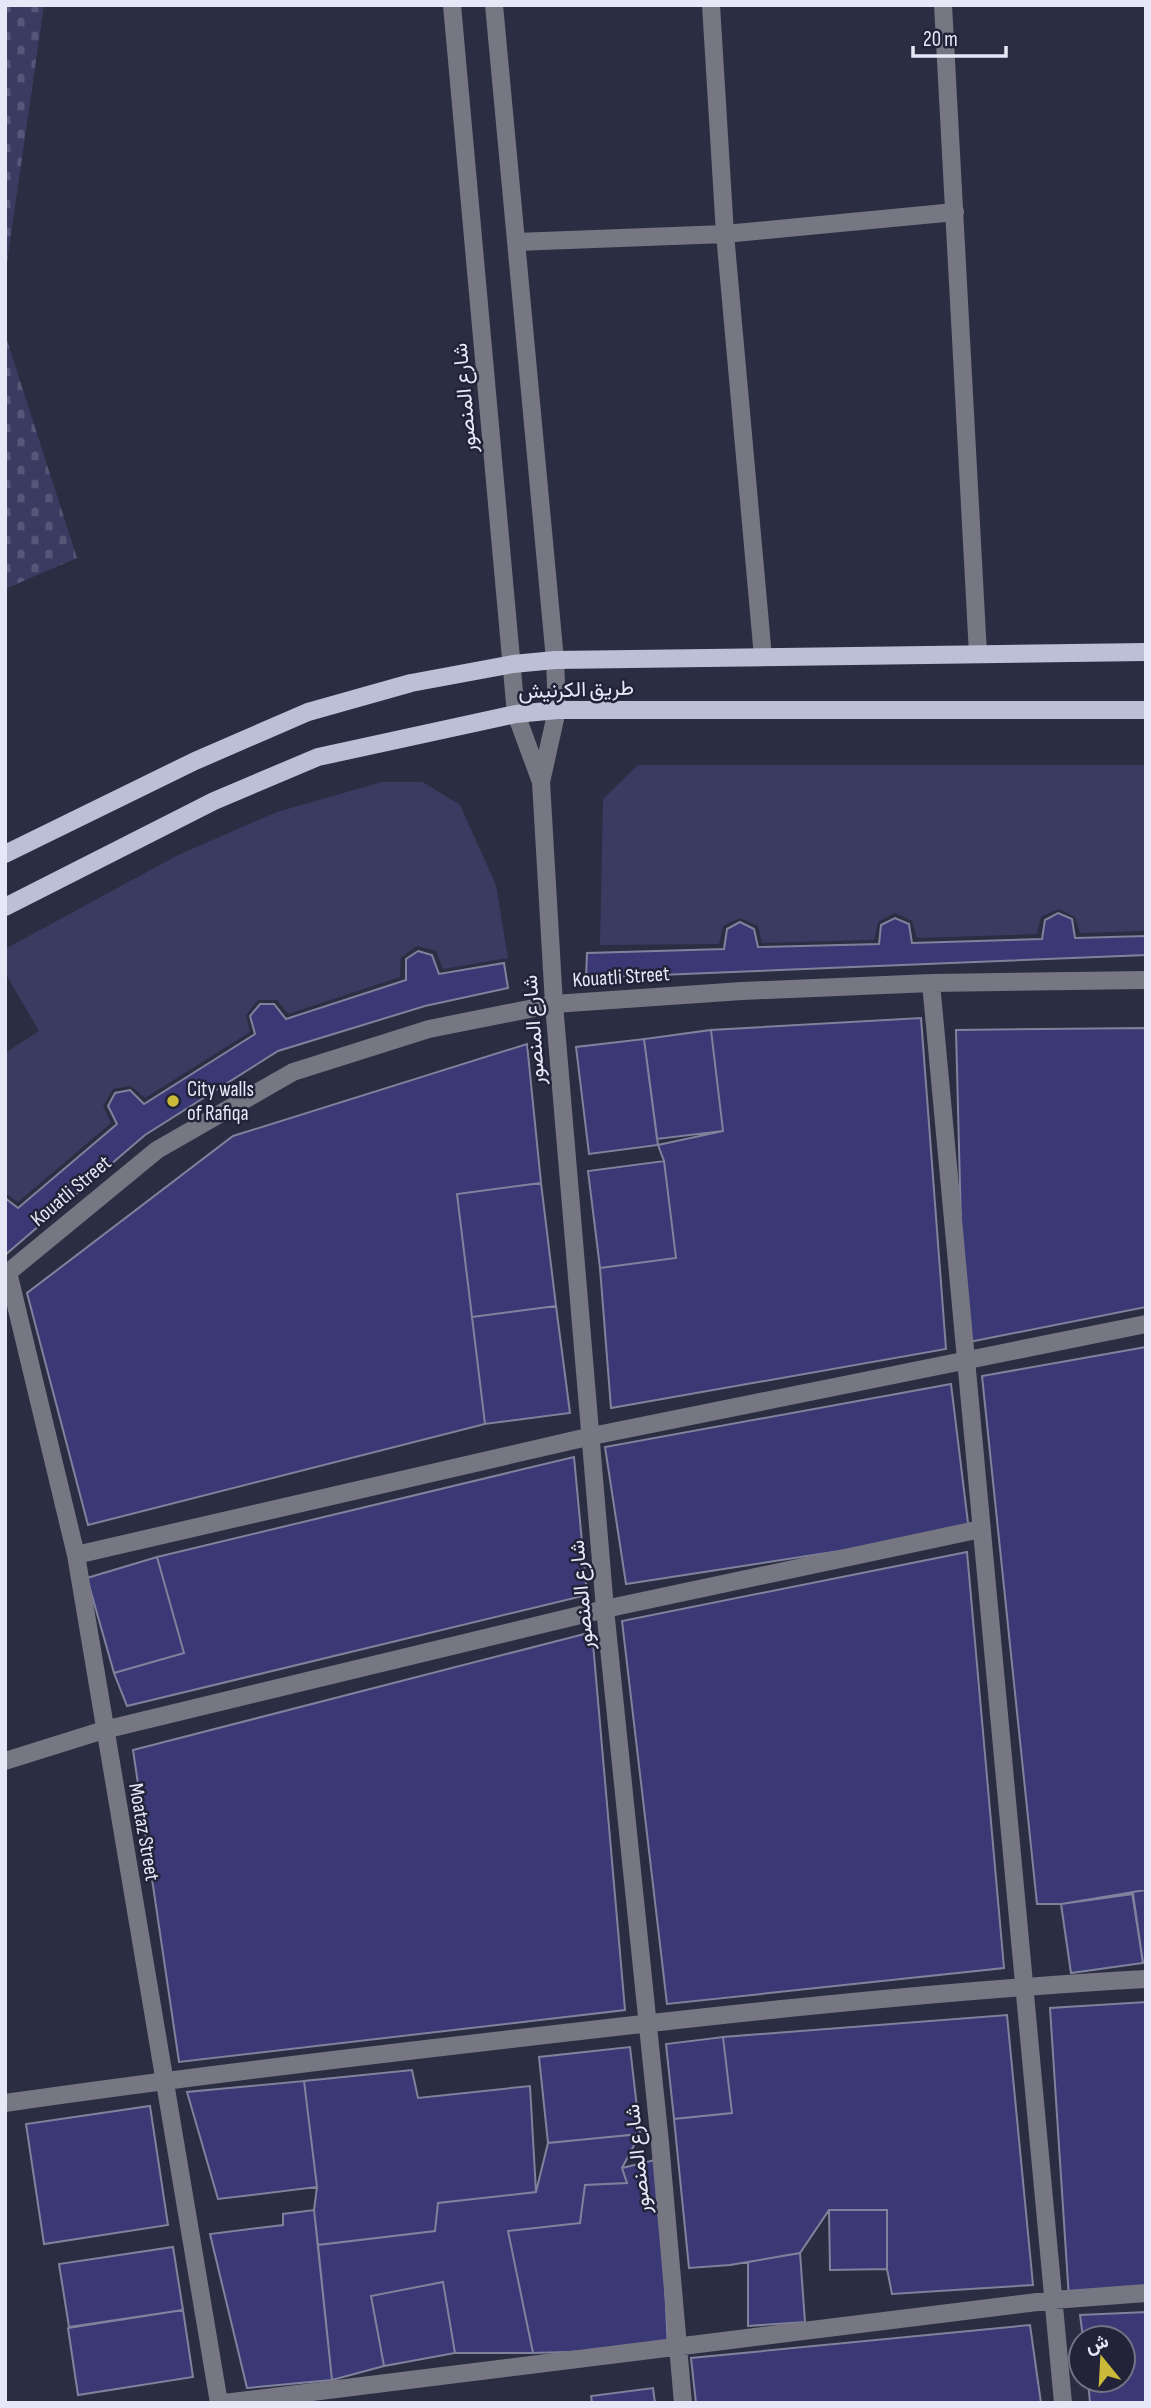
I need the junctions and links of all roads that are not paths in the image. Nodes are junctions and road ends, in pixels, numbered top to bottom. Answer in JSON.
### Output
{"nodes":[{"id":1,"x":452,"y":5,"type":"edge"},
{"id":2,"x":494,"y":5,"type":"edge"},
{"id":3,"x":710,"y":5,"type":"edge"},
{"id":4,"x":943,"y":5,"type":"edge"},
{"id":5,"x":955,"y":212,"type":"junction"},
{"id":6,"x":725,"y":234,"type":"junction"},
{"id":7,"x":516,"y":242,"type":"junction"},
{"id":8,"x":1146,"y":652,"type":"edge"},
{"id":9,"x":978,"y":654,"type":"junction"},
{"id":10,"x":763,"y":657,"type":"junction"},
{"id":11,"x":555,"y":660,"type":"junction"},
{"id":12,"x":513,"y":664,"type":"junction"},
{"id":13,"x":557,"y":710,"type":"junction"},
{"id":14,"x":1146,"y":710,"type":"edge"},
{"id":15,"x":516,"y":714,"type":"junction"},
{"id":16,"x":541,"y":782,"type":"junction"},
{"id":17,"x":5,"y":854,"type":"edge"},
{"id":18,"x":5,"y":907,"type":"edge"},
{"id":19,"x":1146,"y":980,"type":"edge"},
{"id":20,"x":931,"y":983,"type":"junction"},
{"id":21,"x":554,"y":1004,"type":"junction"},
{"id":22,"x":7,"y":1274,"type":"edge"},
{"id":23,"x":1146,"y":1324,"type":"edge"},
{"id":24,"x":966,"y":1361,"type":"junction"},
{"id":25,"x":592,"y":1436,"type":"junction"},
{"id":26,"x":981,"y":1529,"type":"junction"},
{"id":27,"x":76,"y":1555,"type":"junction"},
{"id":28,"x":605,"y":1609,"type":"junction"},
{"id":29,"x":104,"y":1730,"type":"junction"},
{"id":30,"x":5,"y":1761,"type":"edge"},
{"id":31,"x":1146,"y":1979,"type":"edge"},
{"id":32,"x":1023,"y":1986,"type":"junction"},
{"id":33,"x":646,"y":2023,"type":"junction"},
{"id":34,"x":164,"y":2080,"type":"junction"},
{"id":35,"x":5,"y":2103,"type":"edge"},
{"id":36,"x":1146,"y":2293,"type":"edge"},
{"id":37,"x":1053,"y":2300,"type":"junction"},
{"id":38,"x":677,"y":2348,"type":"junction"},
{"id":39,"x":221,"y":2403,"type":"edge"},
{"id":40,"x":683,"y":2403,"type":"edge"},
{"id":41,"x":1063,"y":2403,"type":"edge"}],
"edges":[{"from":1,"to":12,"type":"street","name":"شارع المنصور"},
{"from":2,"to":7,"type":"street","name":"شارع المنصور"},
{"from":3,"to":6,"type":"street"},
{"from":4,"to":5,"type":"street"},
{"from":5,"to":6,"type":"street"},
{"from":5,"to":9,"type":"street"},
{"from":6,"to":7,"type":"street"},
{"from":6,"to":10,"type":"street"},
{"from":7,"to":11,"type":"street","name":"شارع المنصور"},
{"from":8,"to":9,"type":"main road","name":"طريق الكرنيش"},
{"from":9,"to":10,"type":"main road","name":"طريق الكرنيش"},
{"from":10,"to":11,"type":"main road","name":"طريق الكرنيش"},
{"from":11,"to":12,"type":"main road","name":"طريق الكرنيش"},
{"from":11,"to":13,"type":"street","name":"شارع المنصور"},
{"from":12,"to":15,"type":"street","name":"شارع المنصور"},
{"from":12,"to":17,"type":"main road","name":"طريق الكرنيش"},
{"from":13,"to":14,"type":"main road","name":"طريق الكرنيش"},
{"from":13,"to":15,"type":"main road","name":"طريق الكرنيش"},
{"from":13,"to":16,"type":"street","name":"شارع المنصور"},
{"from":15,"to":16,"type":"street","name":"شارع المنصور"},
{"from":15,"to":18,"type":"main road","name":"طريق الكرنيش"},
{"from":16,"to":21,"type":"street","name":"شارع المنصور"},
{"from":19,"to":20,"type":"street","name":"Kouatli Street"},
{"from":20,"to":21,"type":"street","name":"Kouatli Street"},
{"from":20,"to":24,"type":"street"},
{"from":21,"to":22,"type":"street","name":"Kouatli Street"},
{"from":21,"to":25,"type":"street","name":"شارع المنصور"},
{"from":22,"to":27,"type":"street","name":"Moataz Street"},
{"from":23,"to":24,"type":"street"},
{"from":24,"to":25,"type":"street"},
{"from":24,"to":26,"type":"street"},
{"from":25,"to":27,"type":"street"},
{"from":25,"to":28,"type":"street","name":"شارع المنصور"},
{"from":26,"to":28,"type":"street"},
{"from":26,"to":32,"type":"street"},
{"from":27,"to":29,"type":"street","name":"Moataz Street"},
{"from":28,"to":29,"type":"street"},
{"from":28,"to":33,"type":"street","name":"شارع المنصور"},
{"from":29,"to":30,"type":"street"},
{"from":29,"to":34,"type":"street","name":"Moataz Street"},
{"from":31,"to":32,"type":"street"},
{"from":32,"to":33,"type":"street"},
{"from":32,"to":37,"type":"street"},
{"from":33,"to":34,"type":"street"},
{"from":33,"to":38,"type":"street","name":"شارع المنصور"},
{"from":34,"to":35,"type":"street"},
{"from":34,"to":39,"type":"street","name":"Moataz Street"},
{"from":36,"to":37,"type":"street"},
{"from":37,"to":38,"type":"street"},
{"from":37,"to":41,"type":"street"},
{"from":38,"to":39,"type":"street"},
{"from":38,"to":40,"type":"street","name":"شارع المنصور"}]}
